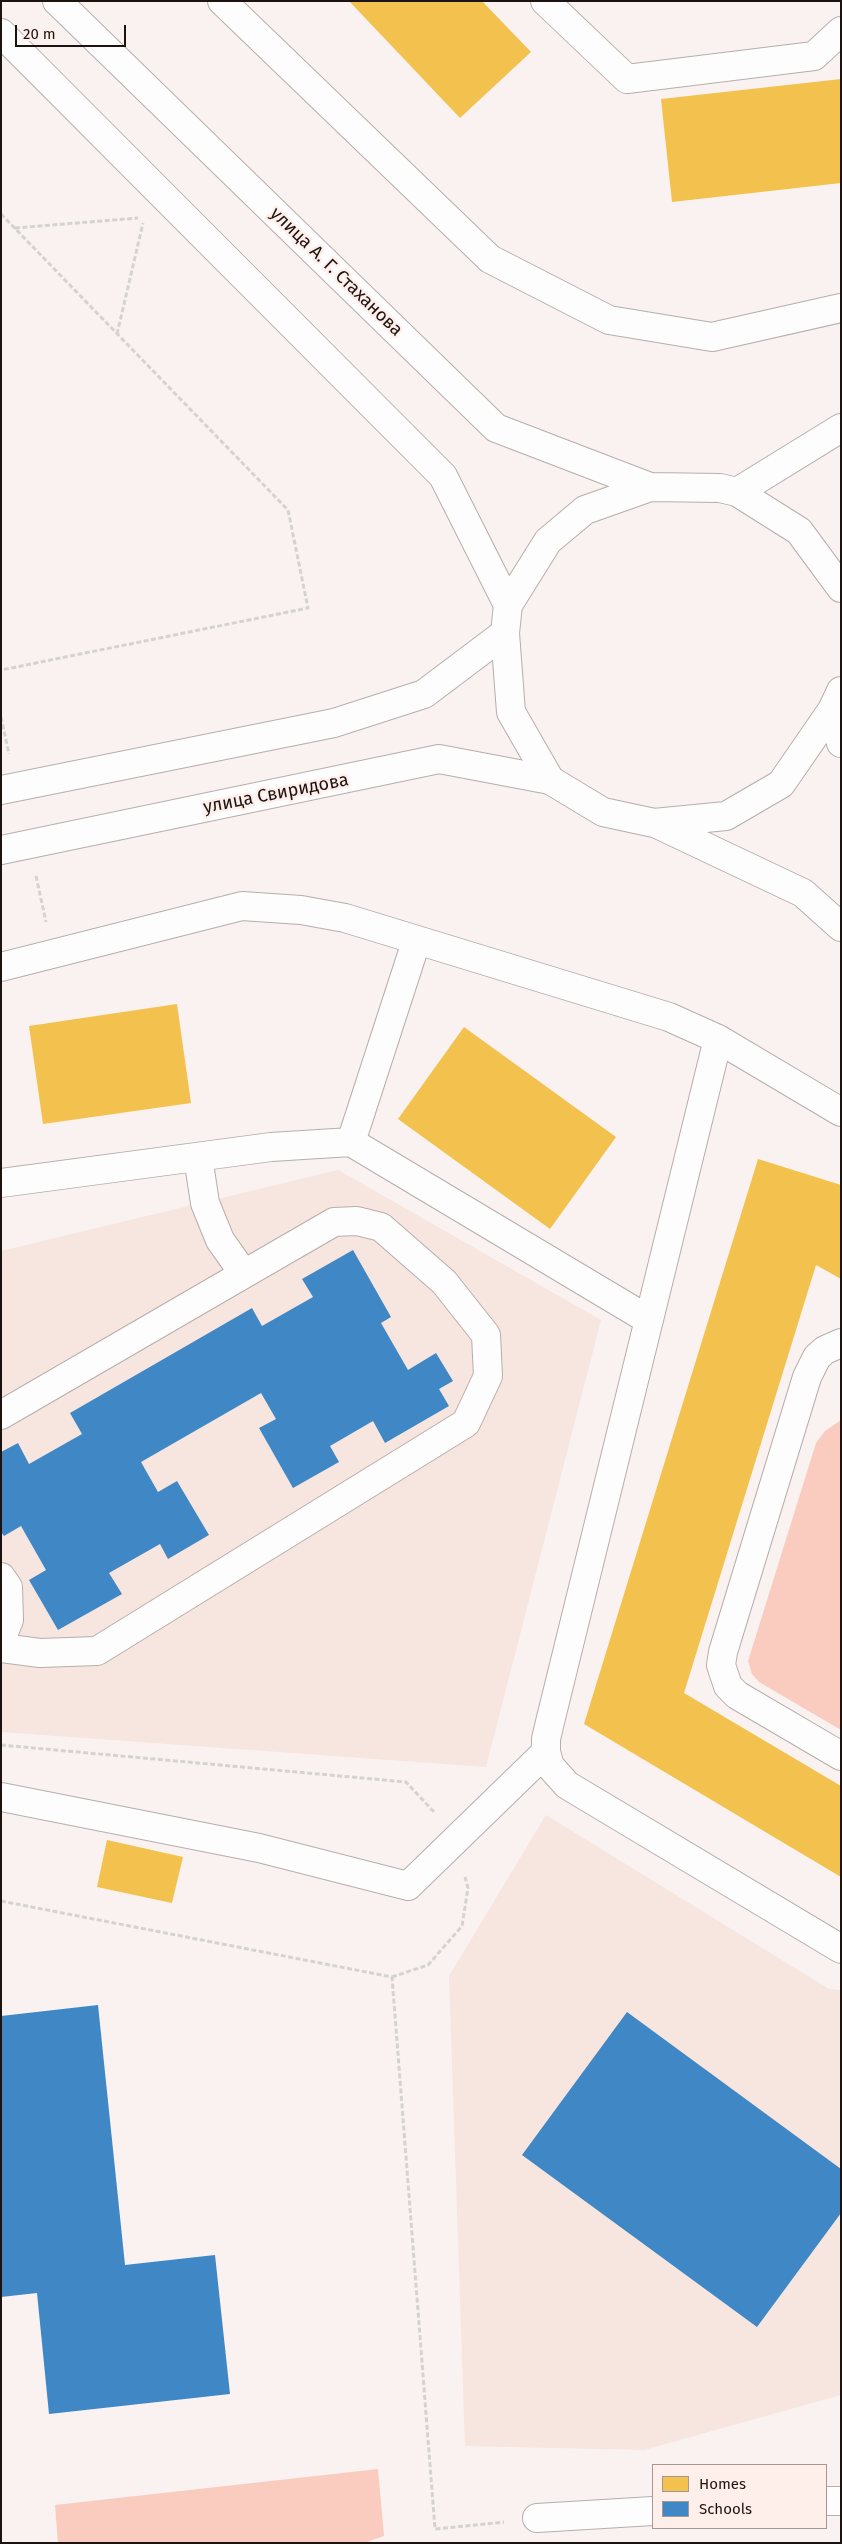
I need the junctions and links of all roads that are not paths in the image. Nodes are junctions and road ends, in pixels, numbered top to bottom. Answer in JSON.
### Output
{"nodes":[{"id":1,"x":57,"y":1,"type":"edge"},
{"id":2,"x":222,"y":1,"type":"edge"},
{"id":3,"x":545,"y":1,"type":"edge"},
{"id":4,"x":841,"y":31,"type":"edge"},
{"id":5,"x":1,"y":33,"type":"edge"},
{"id":6,"x":841,"y":308,"type":"edge"},
{"id":7,"x":841,"y":428,"type":"edge"},
{"id":8,"x":650,"y":487,"type":"junction"},
{"id":9,"x":737,"y":492,"type":"junction"},
{"id":10,"x":841,"y":588,"type":"edge"},
{"id":11,"x":508,"y":605,"type":"junction"},
{"id":12,"x":505,"y":633,"type":"junction"},
{"id":13,"x":836,"y":700,"type":"edge"},
{"id":14,"x":841,"y":743,"type":"edge"},
{"id":15,"x":550,"y":780,"type":"junction"},
{"id":16,"x":1,"y":790,"type":"edge"},
{"id":17,"x":654,"y":823,"type":"junction"},
{"id":18,"x":1,"y":850,"type":"edge"},
{"id":19,"x":841,"y":927,"type":"edge"},
{"id":20,"x":416,"y":942,"type":"junction"},
{"id":21,"x":1,"y":968,"type":"edge"},
{"id":22,"x":718,"y":1039,"type":"junction"},
{"id":23,"x":841,"y":1112,"type":"edge"},
{"id":24,"x":351,"y":1142,"type":"junction"},
{"id":25,"x":198,"y":1157,"type":"junction"},
{"id":26,"x":1,"y":1183,"type":"edge"},
{"id":27,"x":244,"y":1274,"type":"junction"},
{"id":28,"x":649,"y":1320,"type":"junction"},
{"id":29,"x":841,"y":1343,"type":"edge"},
{"id":30,"x":1,"y":1415,"type":"edge"},
{"id":31,"x":1,"y":1576,"type":"edge"},
{"id":32,"x":1,"y":1640,"type":"edge"},
{"id":33,"x":1,"y":1648,"type":"edge"},
{"id":34,"x":546,"y":1752,"type":"junction"},
{"id":35,"x":841,"y":1756,"type":"edge"},
{"id":36,"x":1,"y":1797,"type":"edge"},
{"id":37,"x":841,"y":1949,"type":"edge"},
{"id":38,"x":841,"y":2501,"type":"edge"},
{"id":39,"x":827,"y":2502,"type":"edge"},
{"id":40,"x":652,"y":2511,"type":"edge"},
{"id":41,"x":537,"y":2518,"type":"road end"}],
"edges":[{"from":1,"to":8,"type":"main road","name":"улица А. Г. Стаханова"},
{"from":2,"to":6,"type":"main road"},
{"from":3,"to":4,"type":"main road"},
{"from":5,"to":11,"type":"main road"},
{"from":7,"to":9,"type":"main road"},
{"from":8,"to":9,"type":"main road"},
{"from":8,"to":11,"type":"main road"},
{"from":9,"to":10,"type":"main road"},
{"from":11,"to":12,"type":"main road"},
{"from":12,"to":15,"type":"main road"},
{"from":12,"to":16,"type":"main road"},
{"from":13,"to":14,"type":"main road"},
{"from":13,"to":17,"type":"main road"},
{"from":15,"to":17,"type":"main road"},
{"from":15,"to":18,"type":"main road","name":"улица Свиридова"},
{"from":17,"to":19,"type":"main road"},
{"from":20,"to":21,"type":"main road"},
{"from":20,"to":22,"type":"main road"},
{"from":20,"to":24,"type":"main road"},
{"from":22,"to":23,"type":"main road"},
{"from":22,"to":28,"type":"main road"},
{"from":24,"to":25,"type":"main road"},
{"from":24,"to":28,"type":"main road"},
{"from":25,"to":26,"type":"main road"},
{"from":25,"to":27,"type":"main road"},
{"from":27,"to":30,"type":"main road"},
{"from":27,"to":33,"type":"main road"},
{"from":28,"to":34,"type":"main road"},
{"from":29,"to":35,"type":"main road"},
{"from":31,"to":32,"type":"main road"},
{"from":34,"to":36,"type":"main road"},
{"from":34,"to":37,"type":"main road"},
{"from":38,"to":39,"type":"main road"},
{"from":40,"to":41,"type":"main road"}]}
